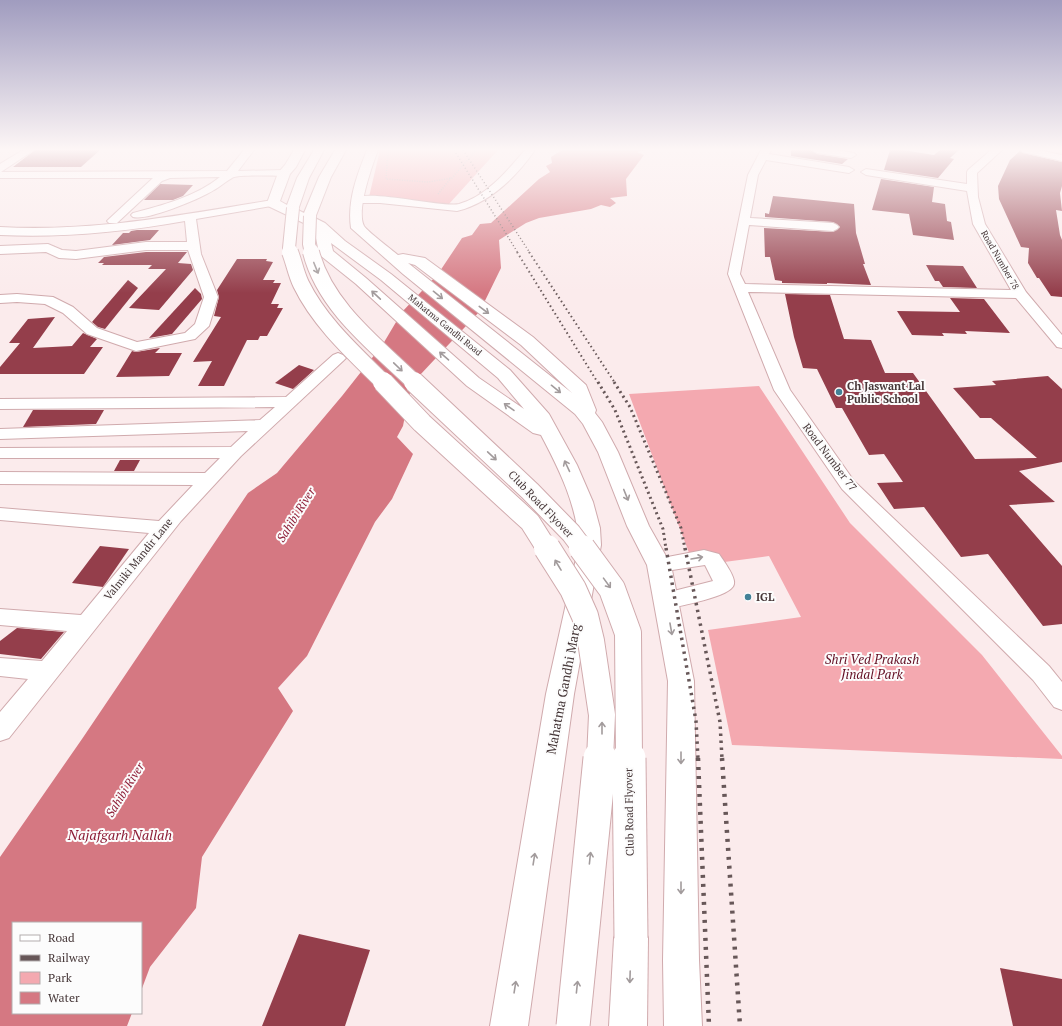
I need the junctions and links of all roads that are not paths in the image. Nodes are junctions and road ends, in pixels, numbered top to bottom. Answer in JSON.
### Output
{"nodes":[{"id":1,"x":138,"y":198,"type":"edge"},
{"id":2,"x":191,"y":198,"type":"edge"},
{"id":3,"x":275,"y":198,"type":"edge"},
{"id":4,"x":295,"y":198,"type":"edge"},
{"id":5,"x":317,"y":198,"type":"edge"},
{"id":6,"x":478,"y":198,"type":"edge"},
{"id":7,"x":749,"y":198,"type":"edge"},
{"id":8,"x":972,"y":198,"type":"edge"},
{"id":9,"x":358,"y":200,"type":"joint"},
{"id":10,"x":273,"y":203,"type":"junction"},
{"id":11,"x":190,"y":217,"type":"junction"},
{"id":12,"x":113,"y":221,"type":"junction"},
{"id":13,"x":745,"y":221,"type":"junction"},
{"id":14,"x":0,"y":223,"type":"edge"},
{"id":15,"x":320,"y":226,"type":"junction"},
{"id":16,"x":833,"y":227,"type":"dead end"},
{"id":17,"x":0,"y":231,"type":"edge"},
{"id":18,"x":194,"y":246,"type":"junction"},
{"id":19,"x":0,"y":250,"type":"edge"},
{"id":20,"x":414,"y":266,"type":"junction"},
{"id":21,"x":740,"y":288,"type":"junction"},
{"id":22,"x":1020,"y":294,"type":"junction"},
{"id":23,"x":0,"y":299,"type":"edge"},
{"id":24,"x":1062,"y":344,"type":"edge"},
{"id":25,"x":338,"y":358,"type":"dead end"},
{"id":26,"x":504,"y":374,"type":"joint"},
{"id":27,"x":290,"y":402,"type":"junction"},
{"id":28,"x":2,"y":407,"type":"edge"},
{"id":29,"x":592,"y":422,"type":"junction"},
{"id":30,"x":264,"y":425,"type":"junction"},
{"id":31,"x":0,"y":434,"type":"edge"},
{"id":32,"x":552,"y":437,"type":"junction"},
{"id":33,"x":235,"y":452,"type":"junction"},
{"id":34,"x":0,"y":453,"type":"edge"},
{"id":35,"x":0,"y":478,"type":"edge"},
{"id":36,"x":208,"y":479,"type":"junction"},
{"id":37,"x":0,"y":514,"type":"edge"},
{"id":38,"x":164,"y":528,"type":"junction"},
{"id":39,"x":659,"y":565,"type":"junction"},
{"id":40,"x":666,"y":601,"type":"junction"},
{"id":41,"x":0,"y":617,"type":"edge"},
{"id":42,"x":86,"y":624,"type":"junction"},
{"id":43,"x":0,"y":667,"type":"edge"},
{"id":44,"x":47,"y":671,"type":"junction"},
{"id":45,"x":1062,"y":700,"type":"edge"},
{"id":46,"x":0,"y":730,"type":"edge"},
{"id":47,"x":509,"y":1026,"type":"edge"},
{"id":48,"x":573,"y":1026,"type":"edge"},
{"id":49,"x":628,"y":1026,"type":"edge"},
{"id":50,"x":683,"y":1026,"type":"edge"}],
"edges":[{"from":1,"to":12,"type":"street"},
{"from":2,"to":12,"type":"street"},
{"from":3,"to":10,"type":"main road"},
{"from":48,"to":4,"type":"main road","name":"Club Road Flyover","one_way":true,"bridge":true},
{"from":5,"to":49,"type":"main road","name":"Club Road Flyover","one_way":true,"bridge":true},
{"from":6,"to":9,"type":"street"},
{"from":7,"to":13,"type":"street","name":"Road Number 77"},
{"from":8,"to":22,"type":"street","name":"Road Number 78"},
{"from":9,"to":20,"type":"main road"},
{"from":10,"to":11,"type":"street"},
{"from":10,"to":15,"type":"main road"},
{"from":11,"to":17,"type":"street"},
{"from":11,"to":18,"type":"street"},
{"from":12,"to":14,"type":"street"},
{"from":13,"to":16,"type":"street"},
{"from":13,"to":21,"type":"street","name":"Road Number 77"},
{"from":15,"to":26,"type":"main road","name":"Mahatma Gandhi Road"},
{"from":32,"to":15,"type":"main road","one_way":true},
{"from":18,"to":19,"type":"street"},
{"from":18,"to":23,"type":"street"},
{"from":20,"to":29,"type":"main road","name":"Mahatma Gandhi Road","one_way":true},
{"from":20,"to":29,"type":"main road","one_way":true},
{"from":21,"to":22,"type":"street"},
{"from":21,"to":45,"type":"street","name":"Road Number 77"},
{"from":22,"to":24,"type":"street","name":"Road Number 78"},
{"from":25,"to":27,"type":"street","name":"Valmiki Mandir Lane"},
{"from":26,"to":32,"type":"main road","name":"Mahatma Gandhi Marg"},
{"from":27,"to":28,"type":"street"},
{"from":27,"to":30,"type":"street","name":"Valmiki Mandir Lane"},
{"from":29,"to":39,"type":"main road","one_way":true},
{"from":30,"to":31,"type":"street"},
{"from":30,"to":33,"type":"street","name":"Valmiki Mandir Lane"},
{"from":47,"to":32,"type":"main road","name":"Mahatma Gandhi Marg","one_way":true},
{"from":33,"to":34,"type":"street"},
{"from":33,"to":36,"type":"street","name":"Valmiki Mandir Lane"},
{"from":35,"to":36,"type":"street"},
{"from":36,"to":38,"type":"street","name":"Valmiki Mandir Lane"},
{"from":37,"to":38,"type":"street"},
{"from":38,"to":42,"type":"street","name":"Valmiki Mandir Lane"},
{"from":39,"to":40,"type":"main road"},
{"from":39,"to":40,"type":"street","one_way":true},
{"from":40,"to":50,"type":"main road","one_way":true},
{"from":41,"to":42,"type":"street"},
{"from":42,"to":44,"type":"street","name":"Valmiki Mandir Lane"},
{"from":43,"to":44,"type":"street"},
{"from":44,"to":46,"type":"street","name":"Valmiki Mandir Lane"}]}
